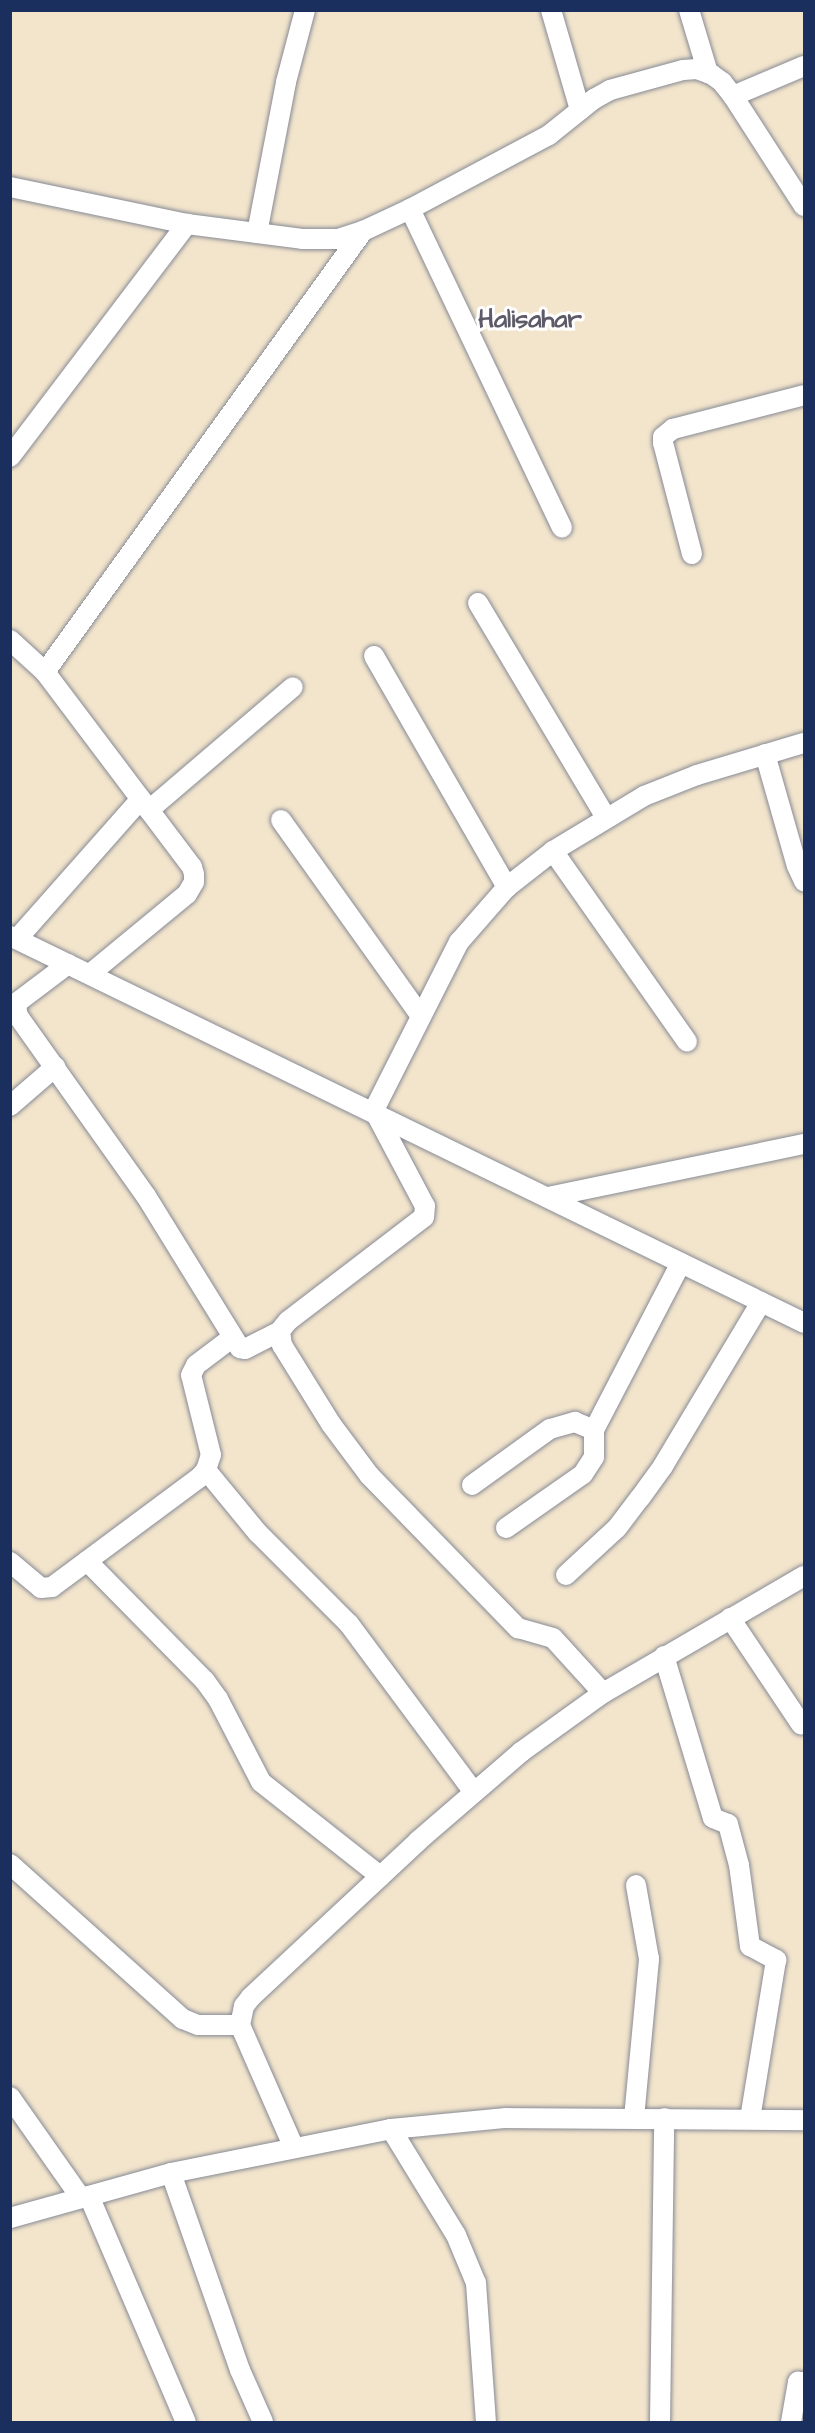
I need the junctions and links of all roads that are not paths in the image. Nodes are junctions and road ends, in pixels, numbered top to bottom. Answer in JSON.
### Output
{"nodes":[{"id":1,"x":305,"y":10,"type":"edge"},
{"id":2,"x":551,"y":10,"type":"edge"},
{"id":3,"x":689,"y":10,"type":"edge"},
{"id":4,"x":804,"y":66,"type":"edge"},
{"id":5,"x":708,"y":73,"type":"junction"},
{"id":6,"x":733,"y":96,"type":"junction"},
{"id":7,"x":580,"y":111,"type":"junction"},
{"id":8,"x":10,"y":187,"type":"edge"},
{"id":9,"x":804,"y":206,"type":"edge"},
{"id":10,"x":410,"y":209,"type":"junction"},
{"id":11,"x":187,"y":224,"type":"junction"},
{"id":12,"x":363,"y":231,"type":"junction"},
{"id":13,"x":257,"y":233,"type":"junction"},
{"id":14,"x":804,"y":395,"type":"edge"},
{"id":15,"x":10,"y":457,"type":"edge"},
{"id":16,"x":562,"y":528,"type":"dead end"},
{"id":17,"x":692,"y":554,"type":"dead end"},
{"id":18,"x":478,"y":603,"type":"dead end"},
{"id":19,"x":10,"y":640,"type":"edge"},
{"id":20,"x":374,"y":656,"type":"dead end"},
{"id":21,"x":45,"y":672,"type":"junction"},
{"id":22,"x":293,"y":687,"type":"dead end"},
{"id":23,"x":804,"y":743,"type":"edge"},
{"id":24,"x":765,"y":753,"type":"junction"},
{"id":25,"x":145,"y":804,"type":"junction"},
{"id":26,"x":606,"y":818,"type":"junction"},
{"id":27,"x":281,"y":820,"type":"dead end"},
{"id":28,"x":553,"y":851,"type":"junction"},
{"id":29,"x":804,"y":881,"type":"edge"},
{"id":30,"x":507,"y":887,"type":"junction"},
{"id":31,"x":14,"y":938,"type":"edge"},
{"id":32,"x":68,"y":964,"type":"junction"},
{"id":33,"x":90,"y":974,"type":"junction"},
{"id":34,"x":420,"y":1016,"type":"junction"},
{"id":35,"x":687,"y":1042,"type":"dead end"},
{"id":36,"x":55,"y":1067,"type":"junction"},
{"id":37,"x":10,"y":1106,"type":"edge"},
{"id":38,"x":374,"y":1113,"type":"junction"},
{"id":39,"x":804,"y":1144,"type":"edge"},
{"id":40,"x":548,"y":1197,"type":"junction"},
{"id":41,"x":681,"y":1263,"type":"junction"},
{"id":42,"x":761,"y":1302,"type":"junction"},
{"id":43,"x":804,"y":1323,"type":"edge"},
{"id":44,"x":280,"y":1331,"type":"junction"},
{"id":45,"x":233,"y":1337,"type":"junction"},
{"id":46,"x":594,"y":1430,"type":"junction"},
{"id":47,"x":206,"y":1470,"type":"junction"},
{"id":48,"x":472,"y":1485,"type":"dead end"},
{"id":49,"x":506,"y":1528,"type":"dead end"},
{"id":50,"x":87,"y":1561,"type":"junction"},
{"id":51,"x":10,"y":1562,"type":"edge"},
{"id":52,"x":566,"y":1575,"type":"dead end"},
{"id":53,"x":804,"y":1576,"type":"edge"},
{"id":54,"x":730,"y":1618,"type":"junction"},
{"id":55,"x":664,"y":1656,"type":"junction"},
{"id":56,"x":603,"y":1693,"type":"junction"},
{"id":57,"x":801,"y":1724,"type":"dead end"},
{"id":58,"x":473,"y":1791,"type":"junction"},
{"id":59,"x":10,"y":1864,"type":"edge"},
{"id":60,"x":380,"y":1876,"type":"junction"},
{"id":61,"x":636,"y":1885,"type":"dead end"},
{"id":62,"x":240,"y":2025,"type":"junction"},
{"id":63,"x":10,"y":2097,"type":"edge"},
{"id":64,"x":634,"y":2118,"type":"junction"},
{"id":65,"x":664,"y":2118,"type":"junction"},
{"id":66,"x":750,"y":2118,"type":"junction"},
{"id":67,"x":804,"y":2120,"type":"edge"},
{"id":68,"x":391,"y":2129,"type":"junction"},
{"id":69,"x":294,"y":2148,"type":"junction"},
{"id":70,"x":171,"y":2173,"type":"junction"},
{"id":71,"x":85,"y":2197,"type":"junction"},
{"id":72,"x":12,"y":2215,"type":"edge"},
{"id":73,"x":804,"y":2382,"type":"edge"},
{"id":74,"x":186,"y":2422,"type":"edge"},
{"id":75,"x":263,"y":2422,"type":"edge"},
{"id":76,"x":486,"y":2422,"type":"edge"},
{"id":77,"x":660,"y":2422,"type":"edge"},
{"id":78,"x":791,"y":2422,"type":"edge"}],
"edges":[{"from":1,"to":13,"type":"street"},
{"from":2,"to":7,"type":"street"},
{"from":3,"to":5,"type":"street"},
{"from":4,"to":6,"type":"street"},
{"from":5,"to":6,"type":"street"},
{"from":5,"to":7,"type":"street"},
{"from":6,"to":9,"type":"street"},
{"from":7,"to":10,"type":"street"},
{"from":8,"to":11,"type":"street"},
{"from":10,"to":12,"type":"street"},
{"from":10,"to":16,"type":"street"},
{"from":11,"to":13,"type":"street"},
{"from":11,"to":15,"type":"street"},
{"from":12,"to":13,"type":"street"},
{"from":12,"to":21,"type":"street"},
{"from":14,"to":17,"type":"street"},
{"from":18,"to":26,"type":"street"},
{"from":19,"to":21,"type":"street"},
{"from":20,"to":30,"type":"street"},
{"from":21,"to":25,"type":"street"},
{"from":22,"to":25,"type":"street"},
{"from":23,"to":24,"type":"street"},
{"from":24,"to":26,"type":"street"},
{"from":24,"to":29,"type":"street"},
{"from":25,"to":31,"type":"street"},
{"from":25,"to":33,"type":"street"},
{"from":26,"to":28,"type":"street"},
{"from":27,"to":34,"type":"street"},
{"from":28,"to":30,"type":"street"},
{"from":28,"to":35,"type":"street"},
{"from":30,"to":34,"type":"street"},
{"from":31,"to":32,"type":"street"},
{"from":32,"to":33,"type":"street"},
{"from":32,"to":36,"type":"street"},
{"from":33,"to":38,"type":"street"},
{"from":34,"to":38,"type":"street"},
{"from":36,"to":37,"type":"street"},
{"from":36,"to":45,"type":"street"},
{"from":38,"to":40,"type":"street"},
{"from":38,"to":44,"type":"street"},
{"from":39,"to":40,"type":"street"},
{"from":40,"to":41,"type":"street"},
{"from":41,"to":42,"type":"street"},
{"from":41,"to":46,"type":"street"},
{"from":42,"to":43,"type":"street"},
{"from":42,"to":52,"type":"street"},
{"from":44,"to":45,"type":"street"},
{"from":44,"to":56,"type":"street"},
{"from":45,"to":47,"type":"street"},
{"from":46,"to":48,"type":"street"},
{"from":46,"to":49,"type":"street"},
{"from":47,"to":50,"type":"street"},
{"from":47,"to":58,"type":"street"},
{"from":50,"to":51,"type":"street"},
{"from":50,"to":60,"type":"street"},
{"from":53,"to":54,"type":"street"},
{"from":54,"to":55,"type":"street"},
{"from":54,"to":57,"type":"street"},
{"from":55,"to":56,"type":"street"},
{"from":55,"to":66,"type":"street"},
{"from":56,"to":58,"type":"street"},
{"from":58,"to":60,"type":"street"},
{"from":59,"to":62,"type":"street"},
{"from":60,"to":62,"type":"street"},
{"from":61,"to":64,"type":"street"},
{"from":62,"to":69,"type":"street"},
{"from":63,"to":71,"type":"street"},
{"from":64,"to":65,"type":"street"},
{"from":64,"to":68,"type":"street"},
{"from":65,"to":66,"type":"street"},
{"from":65,"to":77,"type":"street"},
{"from":66,"to":67,"type":"street"},
{"from":68,"to":69,"type":"street"},
{"from":68,"to":76,"type":"street"},
{"from":69,"to":70,"type":"street"},
{"from":70,"to":71,"type":"street"},
{"from":70,"to":75,"type":"street"},
{"from":71,"to":72,"type":"street"},
{"from":71,"to":74,"type":"street"},
{"from":73,"to":78,"type":"street"}]}
